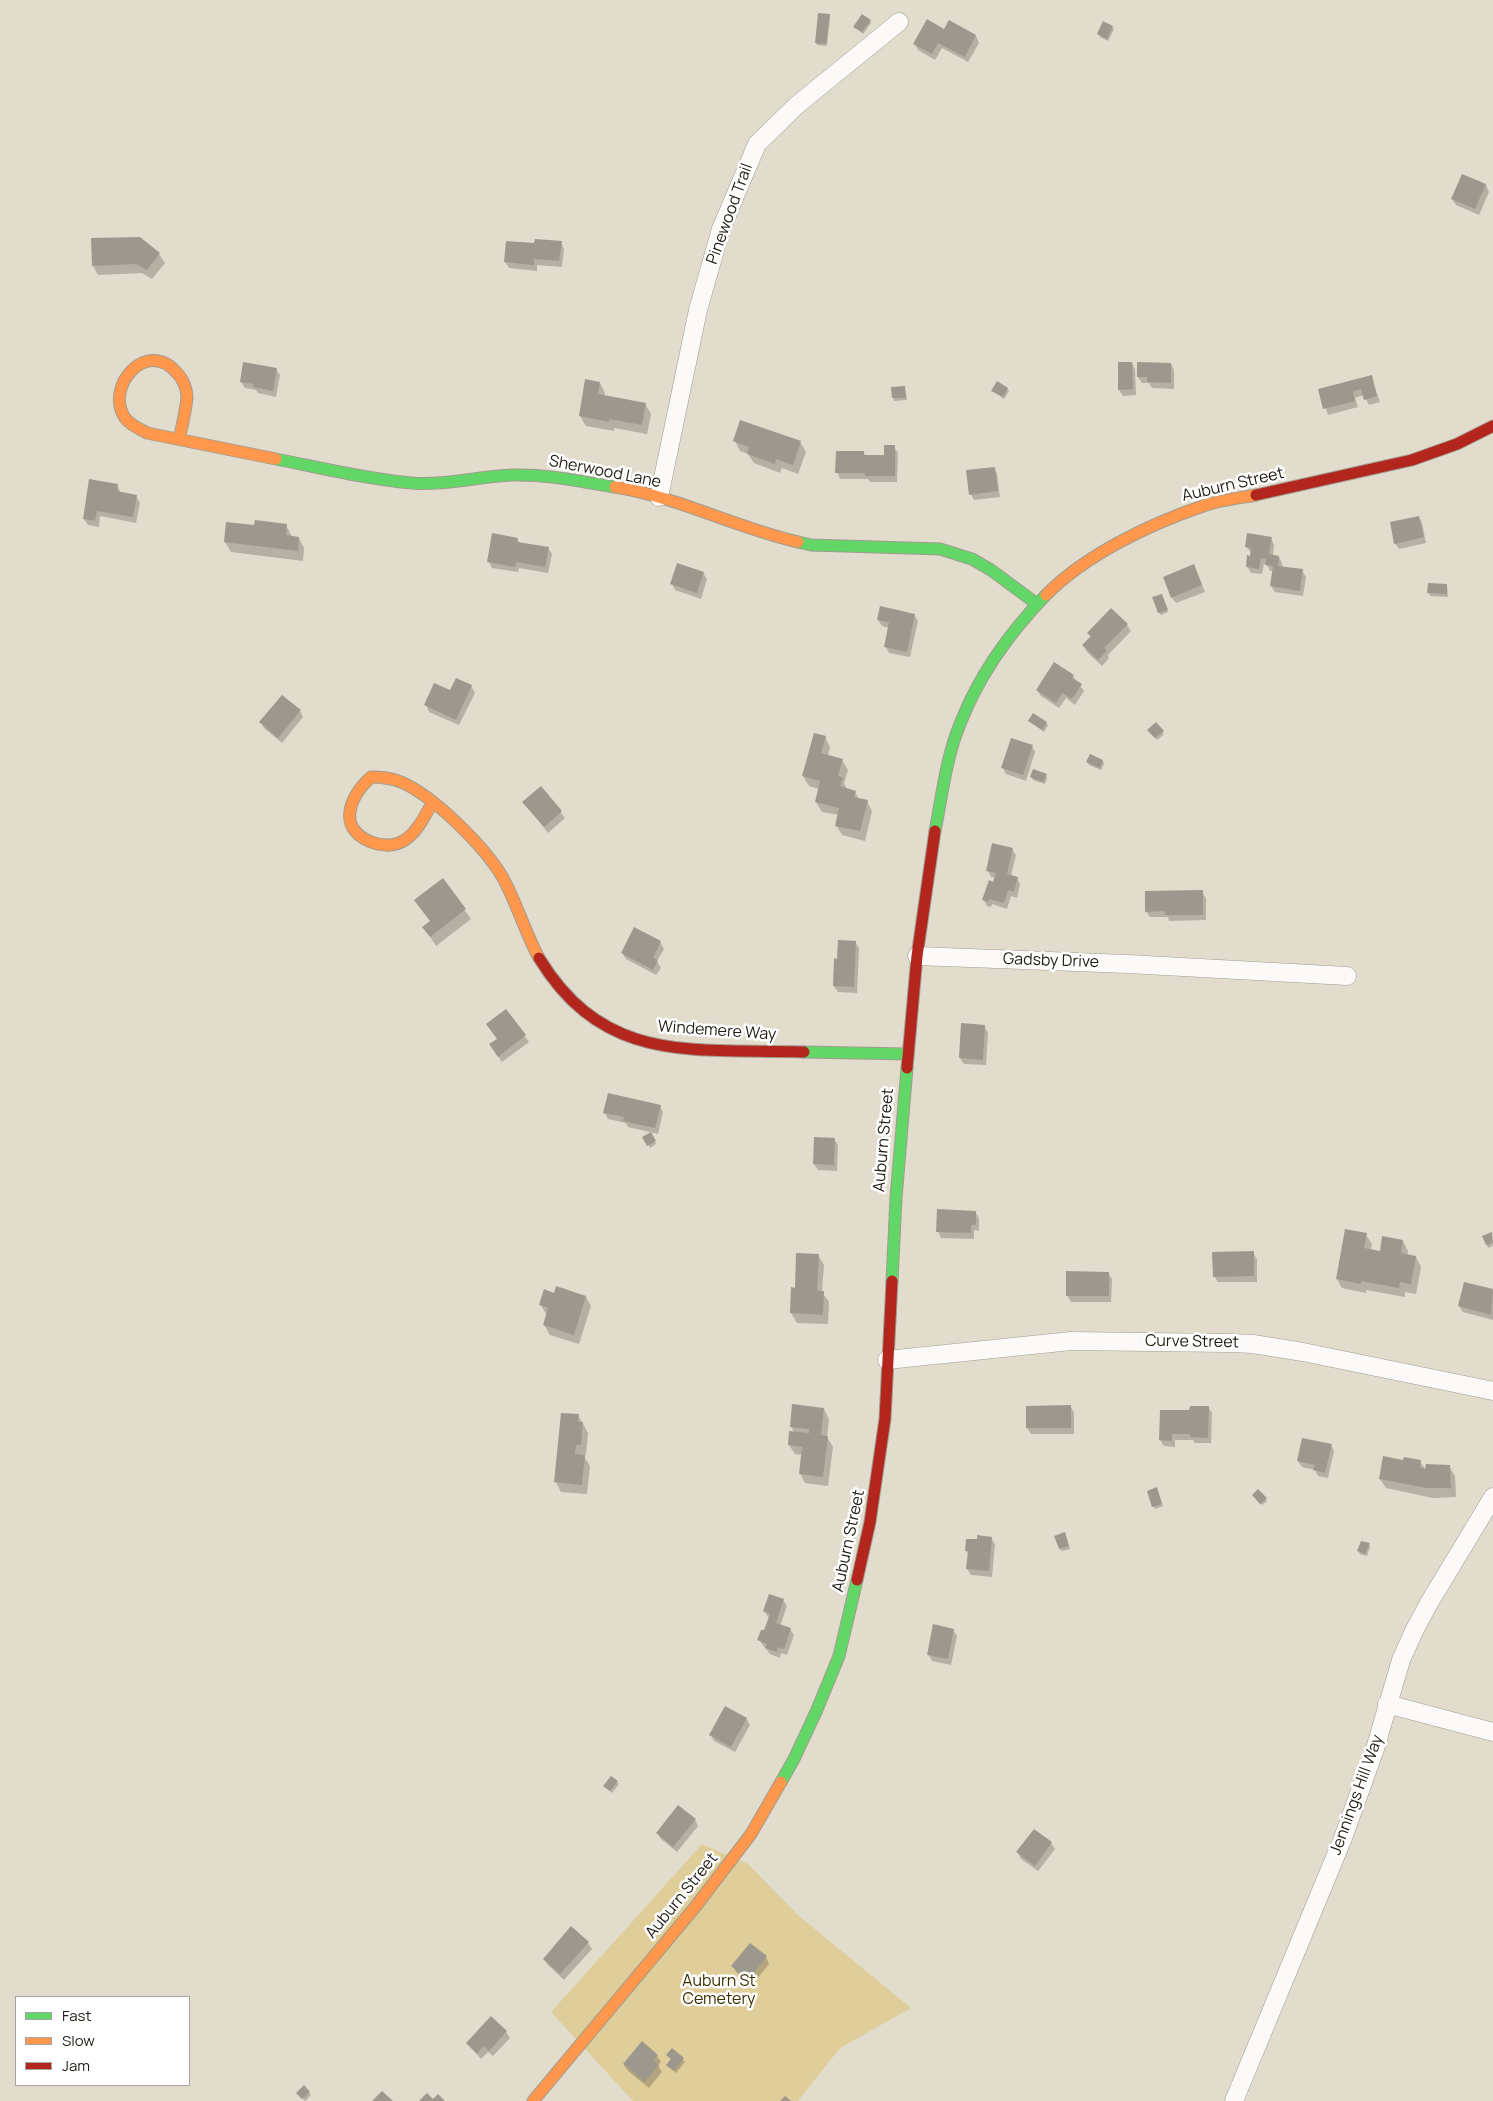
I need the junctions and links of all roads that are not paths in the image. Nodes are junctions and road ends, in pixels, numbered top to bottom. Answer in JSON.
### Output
{"nodes":[{"id":1,"x":899,"y":22,"type":"dead end"},
{"id":2,"x":1493,"y":426,"type":"edge"},
{"id":3,"x":179,"y":439,"type":"junction"},
{"id":4,"x":658,"y":497,"type":"junction"},
{"id":5,"x":1037,"y":604,"type":"junction"},
{"id":6,"x":432,"y":803,"type":"junction"},
{"id":7,"x":917,"y":956,"type":"junction"},
{"id":8,"x":1347,"y":976,"type":"dead end"},
{"id":9,"x":908,"y":1054,"type":"junction"},
{"id":10,"x":887,"y":1360,"type":"junction"},
{"id":11,"x":1493,"y":1391,"type":"edge"},
{"id":12,"x":1493,"y":1497,"type":"edge"},
{"id":13,"x":1387,"y":1704,"type":"junction"},
{"id":14,"x":1493,"y":1732,"type":"edge"},
{"id":15,"x":533,"y":2101,"type":"edge"},
{"id":16,"x":1234,"y":2101,"type":"edge"}],
"edges":[{"from":1,"to":4,"type":"street","name":"Pinewood Trail"},
{"from":2,"to":5,"type":"street","name":"Auburn Street"},
{"from":3,"to":3,"type":"street","name":"Sherwood Lane"},
{"from":3,"to":4,"type":"street","name":"Sherwood Lane"},
{"from":4,"to":5,"type":"street","name":"Sherwood Lane"},
{"from":5,"to":7,"type":"street","name":"Auburn Street"},
{"from":6,"to":6,"type":"street","name":"Windemere Way"},
{"from":6,"to":9,"type":"street","name":"Windemere Way"},
{"from":7,"to":8,"type":"street","name":"Gadsby Drive"},
{"from":7,"to":9,"type":"street","name":"Auburn Street"},
{"from":9,"to":10,"type":"street","name":"Auburn Street"},
{"from":10,"to":11,"type":"street","name":"Curve Street"},
{"from":10,"to":15,"type":"street","name":"Auburn Street"},
{"from":12,"to":13,"type":"street","name":"Jennings Hill Way"},
{"from":13,"to":14,"type":"street"},
{"from":13,"to":16,"type":"street","name":"Jennings Hill Way"}]}
